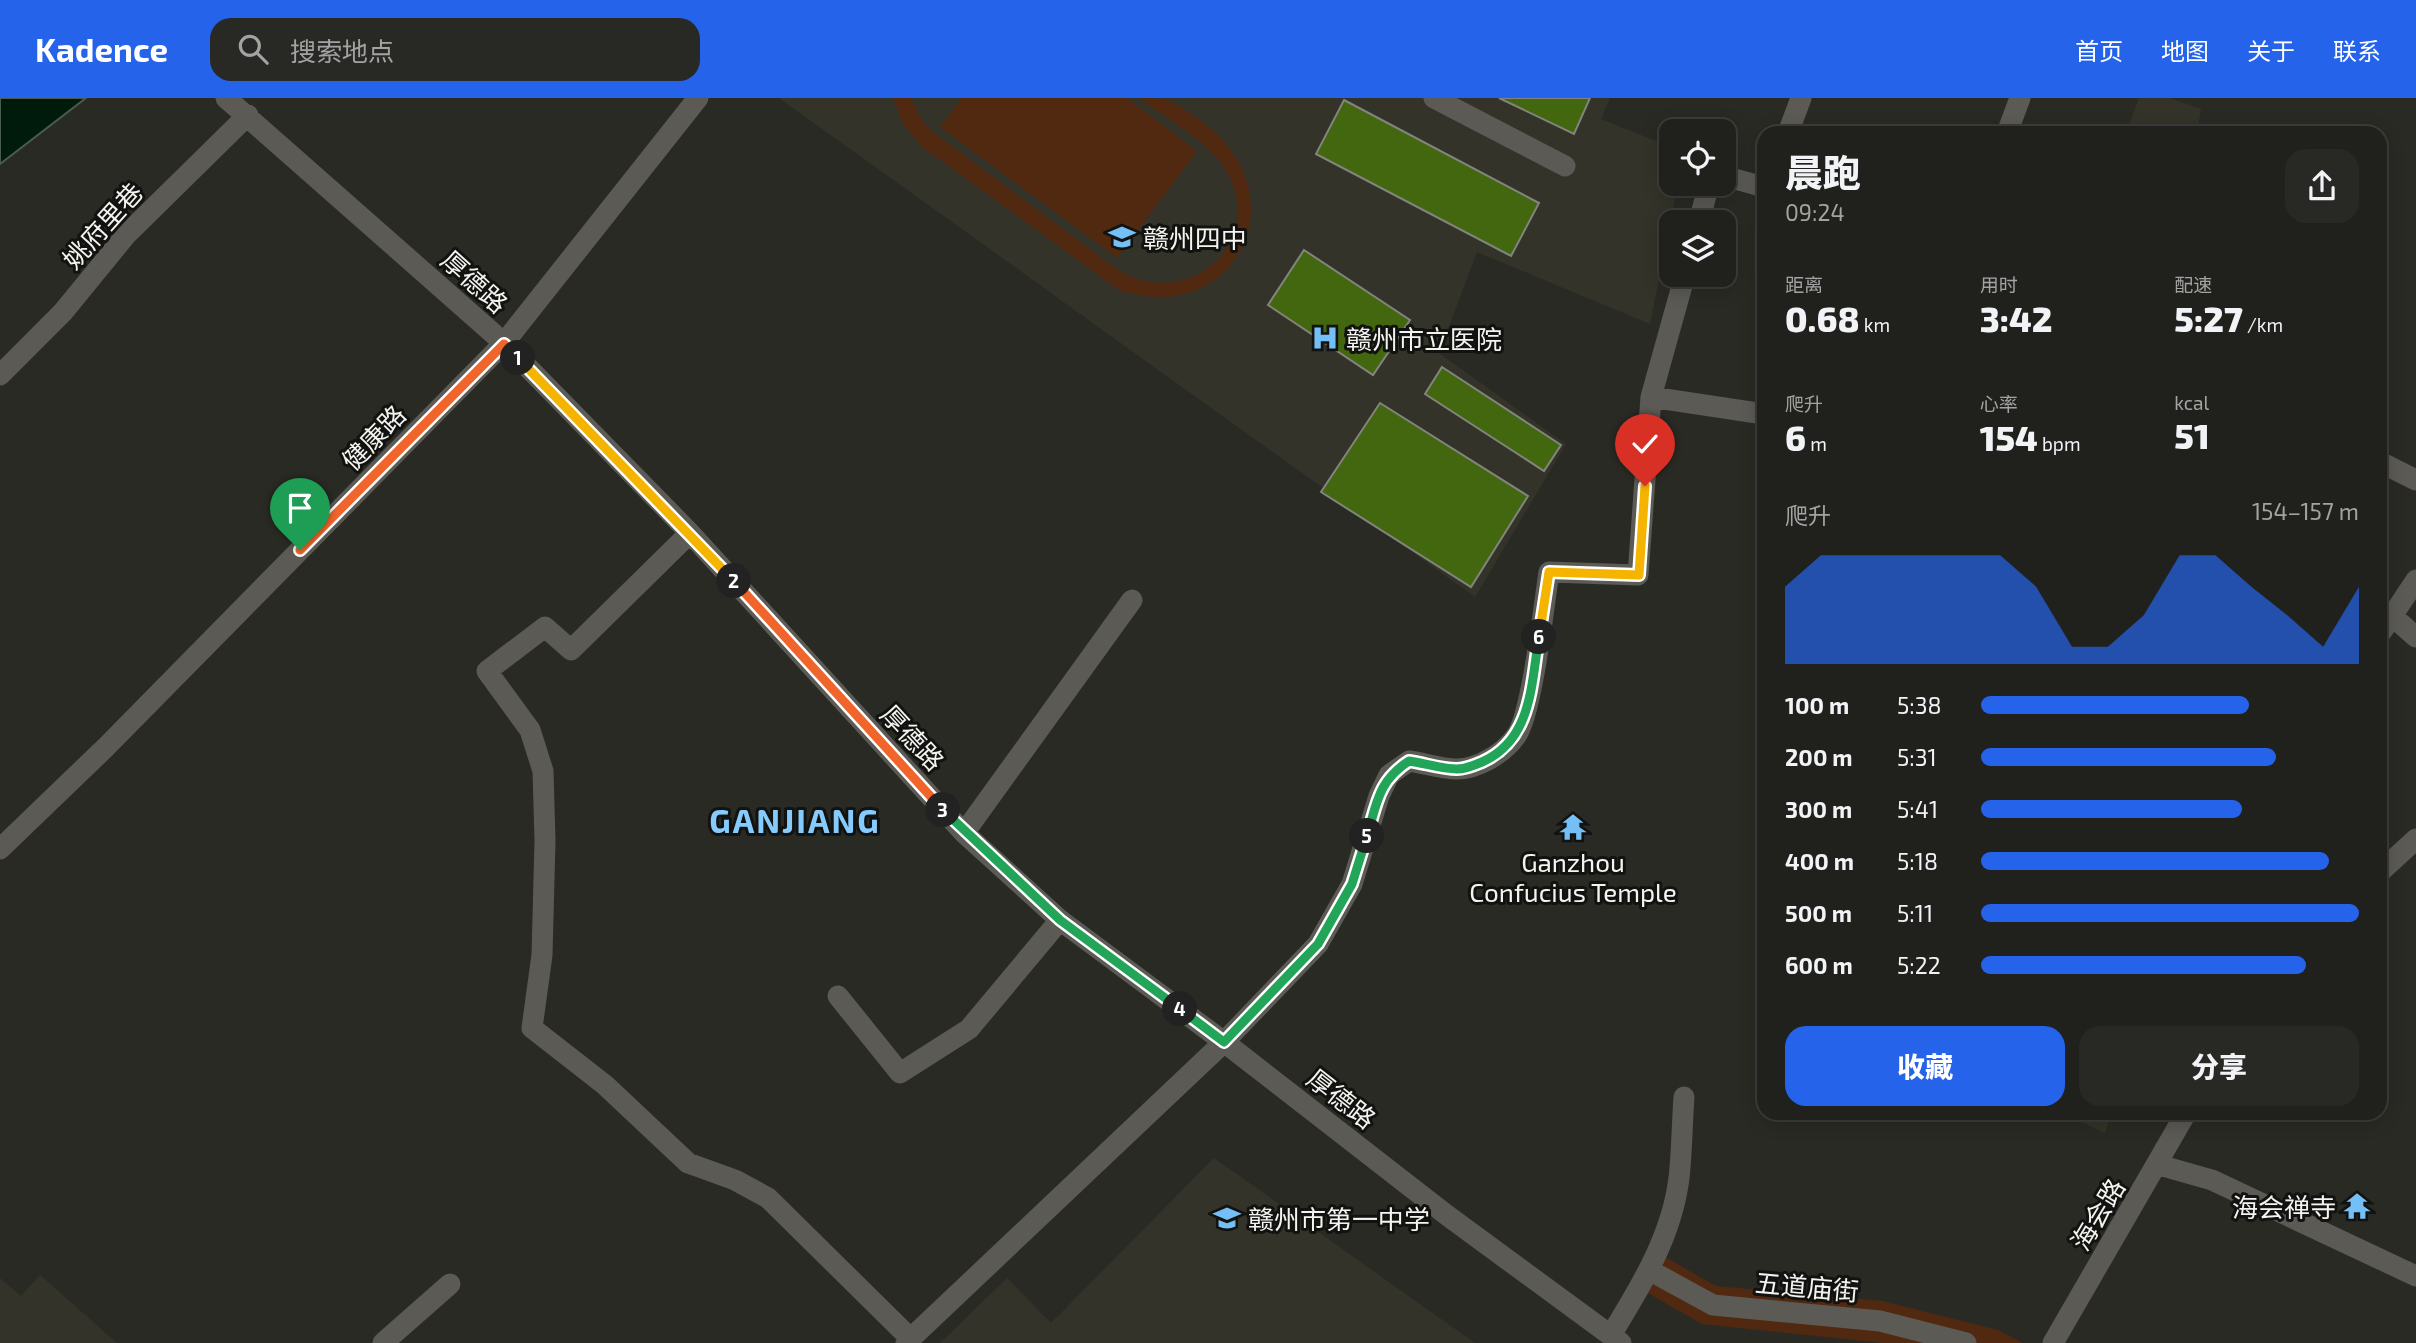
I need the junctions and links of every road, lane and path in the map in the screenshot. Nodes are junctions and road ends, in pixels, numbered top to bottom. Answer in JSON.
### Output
{"nodes":[{"id":1,"x":226,"y":98,"type":"edge"},
{"id":2,"x":698,"y":98,"type":"edge"},
{"id":3,"x":1434,"y":98,"type":"edge"},
{"id":4,"x":1801,"y":98,"type":"edge"},
{"id":5,"x":2020,"y":98,"type":"edge"},
{"id":6,"x":248,"y":115,"type":"junction"},
{"id":7,"x":1791,"y":126,"type":"edge"},
{"id":8,"x":2010,"y":126,"type":"edge"},
{"id":9,"x":1565,"y":166,"type":"dead end"},
{"id":10,"x":1736,"y":179,"type":"edge"},
{"id":11,"x":1757,"y":185,"type":"edge"},
{"id":12,"x":1682,"y":287,"type":"edge"},
{"id":13,"x":504,"y":344,"type":"junction"},
{"id":14,"x":0,"y":375,"type":"edge"},
{"id":15,"x":1651,"y":397,"type":"junction"},
{"id":16,"x":1757,"y":413,"type":"edge"},
{"id":17,"x":2387,"y":466,"type":"edge"},
{"id":18,"x":2416,"y":480,"type":"edge"},
{"id":19,"x":690,"y":533,"type":"junction"},
{"id":20,"x":2416,"y":580,"type":"edge"},
{"id":21,"x":1132,"y":600,"type":"dead end"},
{"id":22,"x":2392,"y":616,"type":"junction"},
{"id":23,"x":2387,"y":624,"type":"edge"},
{"id":24,"x":2416,"y":637,"type":"edge"},
{"id":25,"x":964,"y":834,"type":"junction"},
{"id":26,"x":2413,"y":847,"type":"edge"},
{"id":27,"x":0,"y":849,"type":"edge"},
{"id":28,"x":2387,"y":867,"type":"edge"},
{"id":29,"x":1060,"y":920,"type":"junction"},
{"id":30,"x":838,"y":996,"type":"dead end"},
{"id":31,"x":1224,"y":1042,"type":"junction"},
{"id":32,"x":1684,"y":1097,"type":"dead end"},
{"id":33,"x":2182,"y":1120,"type":"edge"},
{"id":34,"x":2159,"y":1165,"type":"junction"},
{"id":35,"x":1649,"y":1270,"type":"junction"},
{"id":36,"x":2416,"y":1276,"type":"edge"},
{"id":37,"x":450,"y":1284,"type":"dead end"},
{"id":38,"x":1616,"y":1339,"type":"edge"},
{"id":39,"x":909,"y":1341,"type":"edge"},
{"id":40,"x":383,"y":1343,"type":"edge"},
{"id":41,"x":1966,"y":1343,"type":"edge"},
{"id":42,"x":2053,"y":1343,"type":"edge"}],
"edges":[{"from":1,"to":6,"type":"street","name":"厚德路"},
{"from":2,"to":13,"type":"street","name":"健康路"},
{"from":3,"to":9,"type":"street"},
{"from":4,"to":7,"type":"street"},
{"from":5,"to":8,"type":"street"},
{"from":6,"to":13,"type":"street","name":"厚德路"},
{"from":6,"to":14,"type":"street","name":"姚府里巷"},
{"from":10,"to":11,"type":"street"},
{"from":12,"to":15,"type":"street"},
{"from":13,"to":19,"type":"street","name":"厚德路"},
{"from":13,"to":27,"type":"street","name":"健康路"},
{"from":15,"to":16,"type":"street"},
{"from":15,"to":31,"type":"street"},
{"from":17,"to":18,"type":"street"},
{"from":19,"to":25,"type":"street","name":"厚德路"},
{"from":19,"to":39,"type":"street"},
{"from":20,"to":22,"type":"street"},
{"from":21,"to":25,"type":"street"},
{"from":22,"to":23,"type":"street"},
{"from":22,"to":24,"type":"street"},
{"from":25,"to":29,"type":"street","name":"厚德路"},
{"from":26,"to":28,"type":"street"},
{"from":29,"to":30,"type":"street"},
{"from":29,"to":31,"type":"street","name":"厚德路"},
{"from":31,"to":38,"type":"street","name":"厚德路"},
{"from":31,"to":39,"type":"street"},
{"from":32,"to":35,"type":"street"},
{"from":33,"to":34,"type":"street","name":"海会路"},
{"from":34,"to":36,"type":"street"},
{"from":34,"to":42,"type":"street","name":"海会路"},
{"from":35,"to":38,"type":"street"},
{"from":35,"to":41,"type":"street","name":"五道庙街"},
{"from":37,"to":40,"type":"street"}]}
